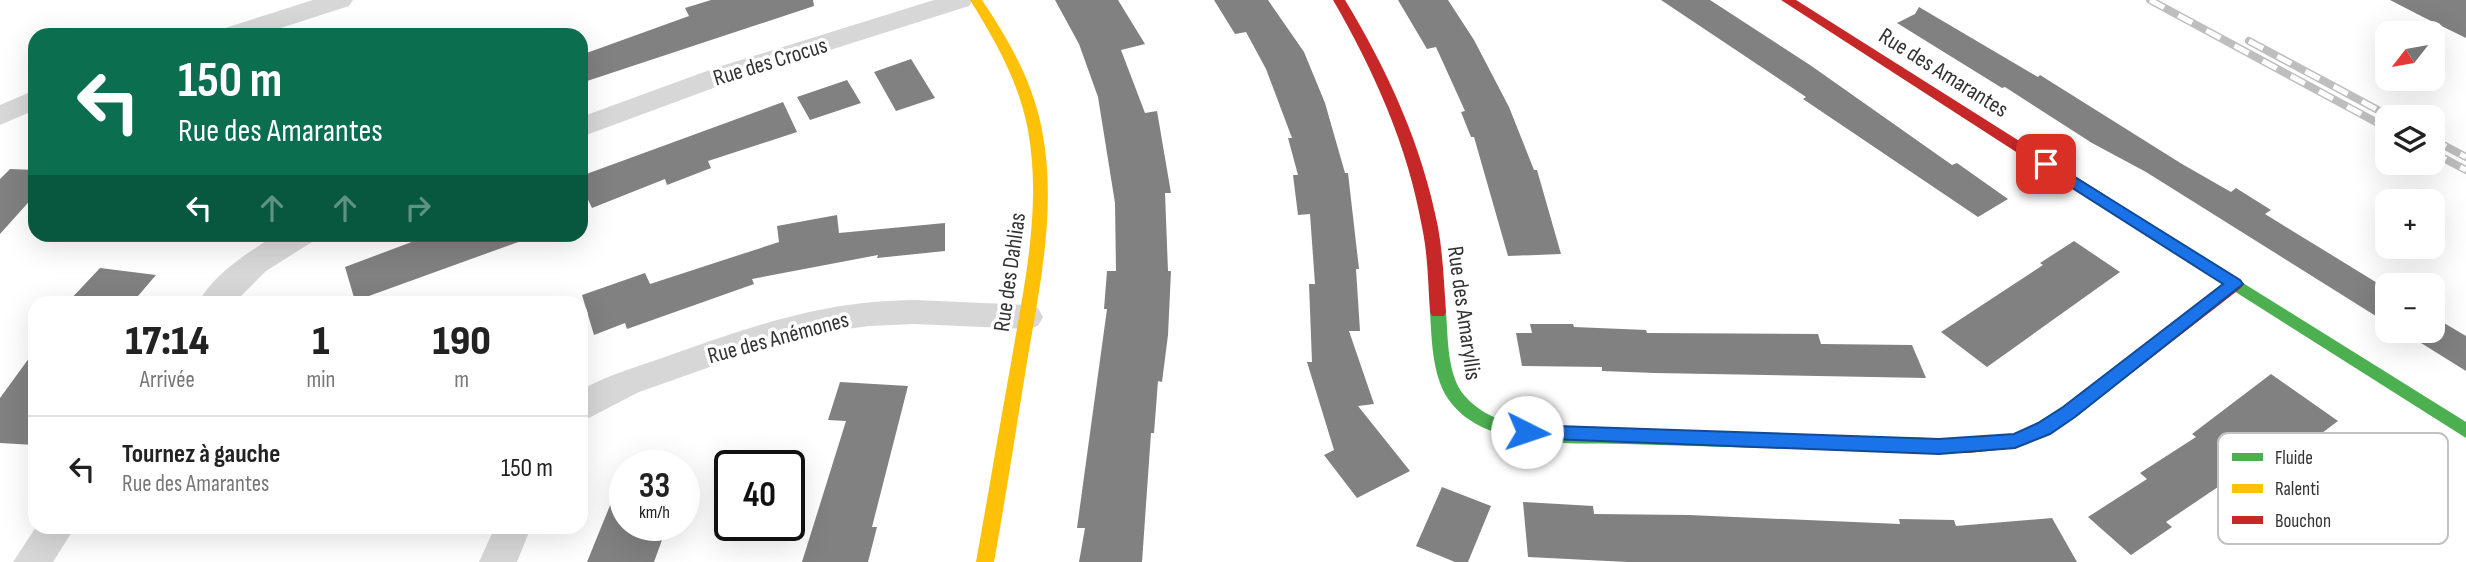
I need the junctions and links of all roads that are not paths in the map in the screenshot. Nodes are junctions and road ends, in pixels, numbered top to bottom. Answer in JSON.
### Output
{"nodes":[{"id":1,"x":340,"y":0,"type":"edge"},
{"id":2,"x":960,"y":0,"type":"edge"},
{"id":3,"x":976,"y":0,"type":"edge"},
{"id":4,"x":1339,"y":0,"type":"edge"},
{"id":5,"x":1787,"y":0,"type":"edge"},
{"id":6,"x":253,"y":28,"type":"edge"},
{"id":7,"x":28,"y":102,"type":"edge"},
{"id":8,"x":0,"y":116,"type":"edge"},
{"id":9,"x":588,"y":124,"type":"edge"},
{"id":10,"x":288,"y":242,"type":"edge"},
{"id":11,"x":2235,"y":284,"type":"junction"},
{"id":12,"x":221,"y":296,"type":"edge"},
{"id":13,"x":1027,"y":317,"type":"junction"},
{"id":14,"x":588,"y":404,"type":"edge"},
{"id":15,"x":2466,"y":431,"type":"edge"},
{"id":16,"x":52,"y":534,"type":"edge"},
{"id":17,"x":510,"y":534,"type":"edge"},
{"id":18,"x":32,"y":562,"type":"edge"},
{"id":19,"x":498,"y":562,"type":"edge"},
{"id":20,"x":985,"y":562,"type":"edge"}],
"edges":[{"from":1,"to":6,"type":"street"},
{"from":2,"to":9,"type":"street","name":"Rue des Crocus"},
{"from":3,"to":13,"type":"street","name":"Rue des Dahlias"},
{"from":4,"to":11,"type":"street","name":"Rue des Amaryllis"},
{"from":5,"to":11,"type":"street","name":"Rue des Amarantes"},
{"from":7,"to":8,"type":"street"},
{"from":10,"to":12,"type":"street"},
{"from":11,"to":15,"type":"street","name":"Rue des Amarantes"},
{"from":13,"to":14,"type":"street","name":"Rue des Anémones"},
{"from":13,"to":20,"type":"street","name":"Rue des Dahlias"},
{"from":16,"to":18,"type":"street"},
{"from":17,"to":19,"type":"street"}]}
